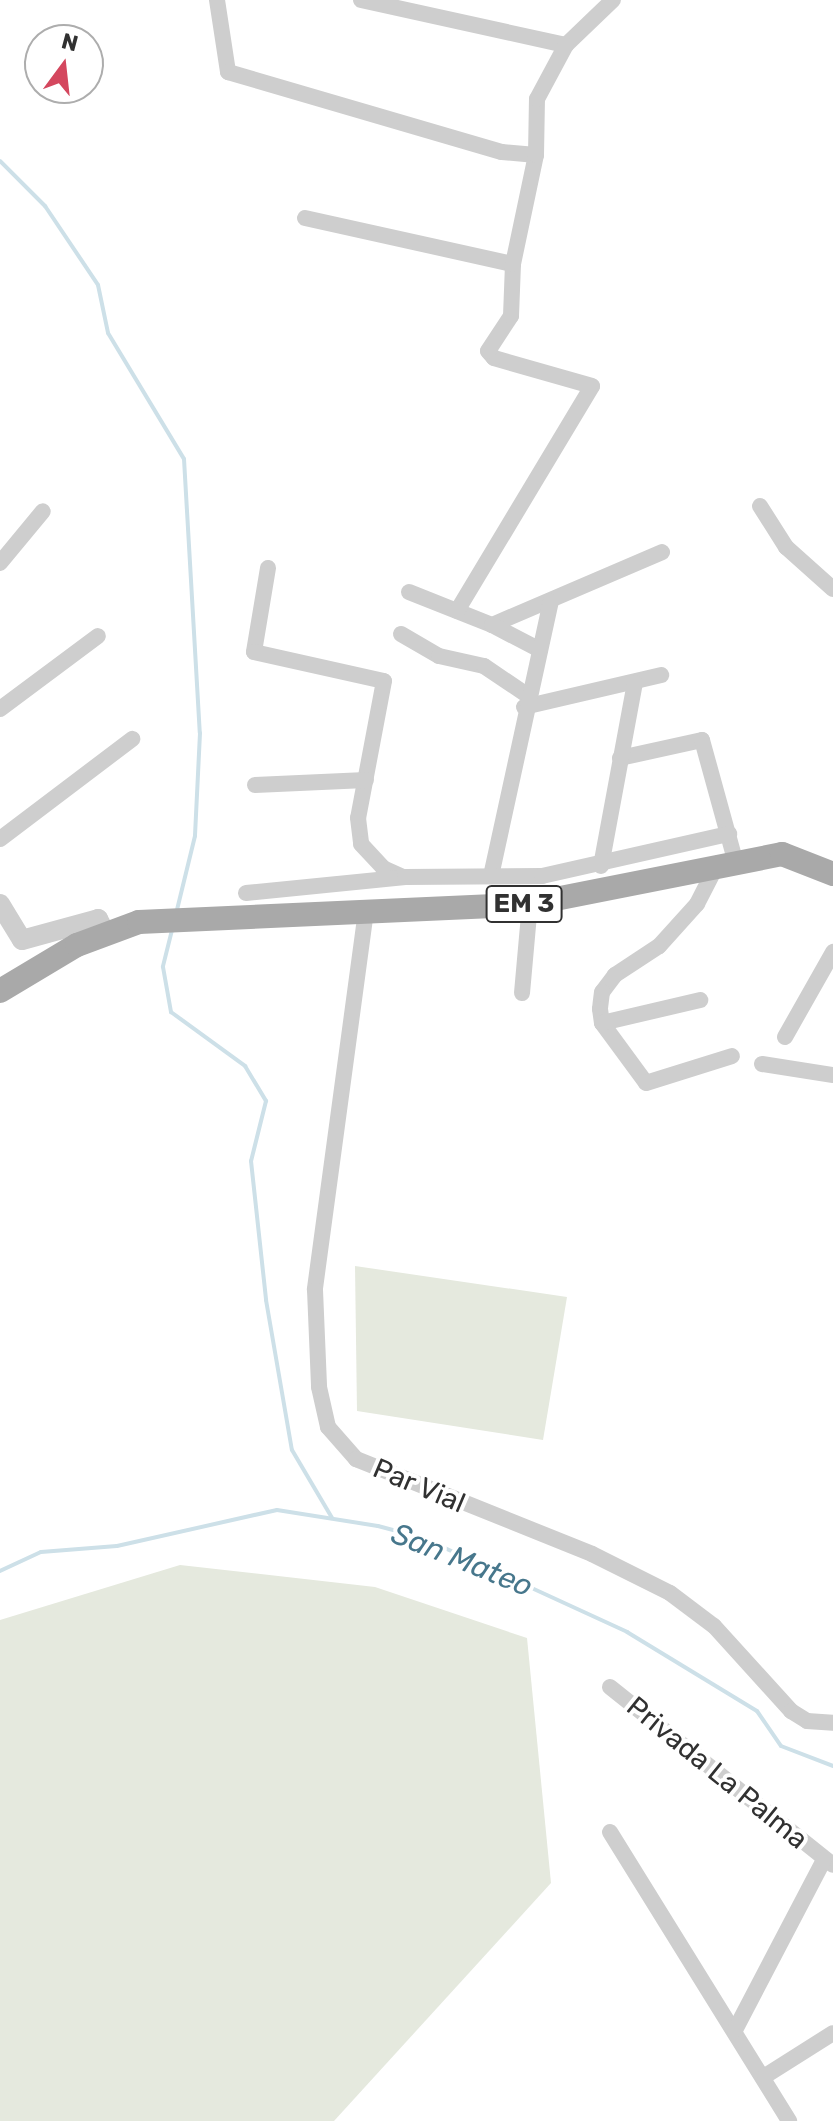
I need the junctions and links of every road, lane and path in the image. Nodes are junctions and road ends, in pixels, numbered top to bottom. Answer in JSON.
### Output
{"nodes":[{"id":1,"x":217,"y":0,"type":"edge"},
{"id":2,"x":361,"y":0,"type":"edge"},
{"id":3,"x":613,"y":0,"type":"edge"},
{"id":4,"x":566,"y":45,"type":"junction"},
{"id":5,"x":536,"y":155,"type":"junction"},
{"id":6,"x":305,"y":218,"type":"dead end"},
{"id":7,"x":513,"y":264,"type":"junction"},
{"id":8,"x":760,"y":506,"type":"dead end"},
{"id":9,"x":43,"y":511,"type":"dead end"},
{"id":10,"x":662,"y":552,"type":"dead end"},
{"id":11,"x":0,"y":563,"type":"edge"},
{"id":12,"x":268,"y":568,"type":"dead end"},
{"id":13,"x":833,"y":589,"type":"edge"},
{"id":14,"x":409,"y":592,"type":"dead end"},
{"id":15,"x":551,"y":601,"type":"junction"},
{"id":16,"x":457,"y":611,"type":"junction"},
{"id":17,"x":492,"y":625,"type":"junction"},
{"id":18,"x":401,"y":634,"type":"dead end"},
{"id":19,"x":98,"y":636,"type":"dead end"},
{"id":20,"x":540,"y":650,"type":"junction"},
{"id":21,"x":661,"y":675,"type":"dead end"},
{"id":22,"x":635,"y":683,"type":"junction"},
{"id":23,"x":526,"y":701,"type":"junction"},
{"id":24,"x":0,"y":709,"type":"edge"},
{"id":25,"x":132,"y":739,"type":"dead end"},
{"id":26,"x":620,"y":758,"type":"junction"},
{"id":27,"x":366,"y":780,"type":"junction"},
{"id":28,"x":255,"y":785,"type":"dead end"},
{"id":29,"x":729,"y":834,"type":"junction"},
{"id":30,"x":0,"y":839,"type":"edge"},
{"id":31,"x":727,"y":862,"type":"junction"},
{"id":32,"x":601,"y":866,"type":"junction"},
{"id":33,"x":833,"y":874,"type":"edge"},
{"id":34,"x":491,"y":876,"type":"junction"},
{"id":35,"x":405,"y":877,"type":"junction"},
{"id":36,"x":246,"y":893,"type":"dead end"},
{"id":37,"x":0,"y":904,"type":"edge"},
{"id":38,"x":530,"y":904,"type":"junction"},
{"id":39,"x":366,"y":911,"type":"junction"},
{"id":40,"x":105,"y":932,"type":"junction"},
{"id":41,"x":833,"y":952,"type":"edge"},
{"id":42,"x":0,"y":991,"type":"edge"},
{"id":43,"x":522,"y":993,"type":"dead end"},
{"id":44,"x":700,"y":1000,"type":"dead end"},
{"id":45,"x":602,"y":1023,"type":"junction"},
{"id":46,"x":785,"y":1037,"type":"dead end"},
{"id":47,"x":732,"y":1056,"type":"dead end"},
{"id":48,"x":762,"y":1064,"type":"dead end"},
{"id":49,"x":833,"y":1075,"type":"edge"},
{"id":50,"x":610,"y":1687,"type":"dead end"},
{"id":51,"x":833,"y":1723,"type":"edge"},
{"id":52,"x":610,"y":1832,"type":"dead end"},
{"id":53,"x":829,"y":1862,"type":"edge"},
{"id":54,"x":735,"y":2030,"type":"junction"},
{"id":55,"x":833,"y":2033,"type":"edge"},
{"id":56,"x":765,"y":2076,"type":"junction"},
{"id":57,"x":789,"y":2121,"type":"edge"}],
"edges":[{"from":1,"to":5,"type":"street"},
{"from":2,"to":4,"type":"street"},
{"from":3,"to":4,"type":"street"},
{"from":4,"to":5,"type":"street"},
{"from":5,"to":7,"type":"street"},
{"from":6,"to":7,"type":"street"},
{"from":7,"to":16,"type":"street"},
{"from":8,"to":13,"type":"street"},
{"from":9,"to":11,"type":"street"},
{"from":10,"to":15,"type":"street"},
{"from":12,"to":27,"type":"street"},
{"from":14,"to":16,"type":"street"},
{"from":15,"to":17,"type":"street"},
{"from":15,"to":20,"type":"street"},
{"from":16,"to":17,"type":"street"},
{"from":17,"to":20,"type":"street"},
{"from":18,"to":23,"type":"street"},
{"from":19,"to":24,"type":"street"},
{"from":20,"to":23,"type":"street"},
{"from":21,"to":22,"type":"street"},
{"from":22,"to":23,"type":"street"},
{"from":22,"to":26,"type":"street"},
{"from":23,"to":34,"type":"street"},
{"from":25,"to":30,"type":"street"},
{"from":26,"to":29,"type":"street"},
{"from":26,"to":32,"type":"street"},
{"from":27,"to":28,"type":"street"},
{"from":27,"to":35,"type":"street"},
{"from":29,"to":31,"type":"street"},
{"from":29,"to":32,"type":"street"},
{"from":31,"to":33,"type":"main road","number":"EM 3"},
{"from":31,"to":38,"type":"main road","number":"EM 3"},
{"from":31,"to":45,"type":"street"},
{"from":32,"to":34,"type":"street"},
{"from":34,"to":35,"type":"street"},
{"from":35,"to":36,"type":"street"},
{"from":37,"to":40,"type":"street"},
{"from":38,"to":39,"type":"main road","number":"EM 3"},
{"from":38,"to":43,"type":"street"},
{"from":39,"to":40,"type":"main road","number":"EM 3"},
{"from":39,"to":51,"type":"street","name":"Par Vial"},
{"from":40,"to":42,"type":"main road","number":"EM 3"},
{"from":41,"to":46,"type":"street"},
{"from":44,"to":45,"type":"street"},
{"from":45,"to":47,"type":"street"},
{"from":48,"to":49,"type":"street"},
{"from":50,"to":53,"type":"street","name":"Privada La Palma"},
{"from":52,"to":54,"type":"street"},
{"from":53,"to":54,"type":"street","name":"Privada La Palma"},
{"from":54,"to":56,"type":"street"},
{"from":55,"to":56,"type":"street"},
{"from":56,"to":57,"type":"street"}]}
